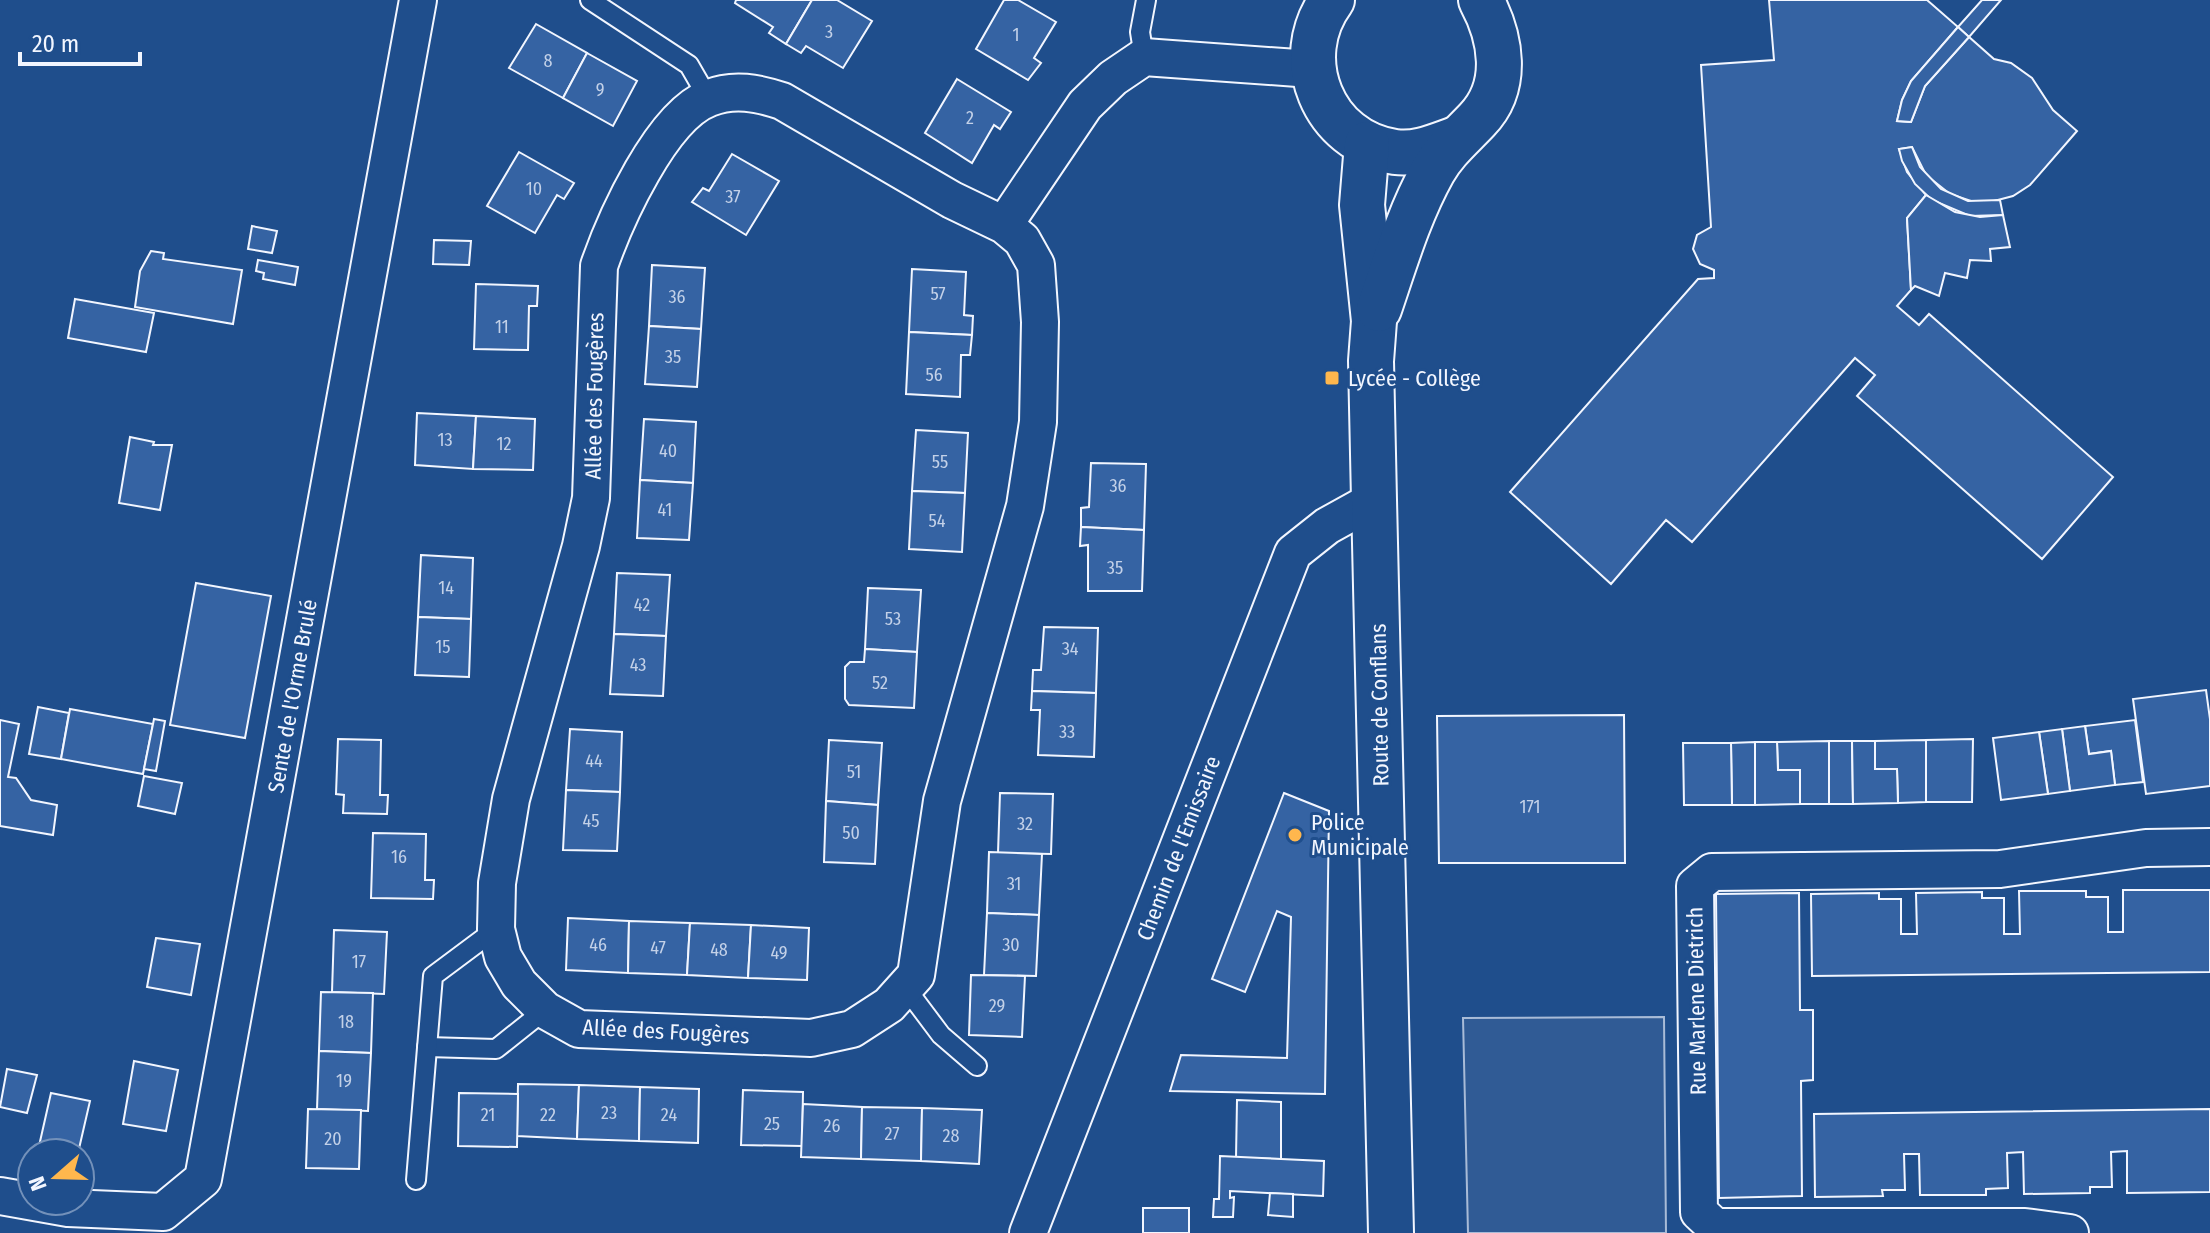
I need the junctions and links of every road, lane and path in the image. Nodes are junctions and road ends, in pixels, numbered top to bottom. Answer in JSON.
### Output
{"nodes":[{"id":1,"x":418,"y":0,"type":"edge"},
{"id":2,"x":590,"y":0,"type":"edge"},
{"id":3,"x":1146,"y":0,"type":"edge"},
{"id":4,"x":1332,"y":0,"type":"edge"},
{"id":5,"x":1481,"y":0,"type":"edge"},
{"id":6,"x":1144,"y":57,"type":"junction"},
{"id":7,"x":1311,"y":69,"type":"junction"},
{"id":8,"x":708,"y":98,"type":"junction"},
{"id":9,"x":1456,"y":139,"type":"junction"},
{"id":10,"x":1367,"y":144,"type":"junction"},
{"id":11,"x":1004,"y":225,"type":"junction"},
{"id":12,"x":1374,"y":321,"type":"junction"},
{"id":13,"x":1374,"y":500,"type":"junction"},
{"id":14,"x":2210,"y":847,"type":"edge"},
{"id":15,"x":496,"y":929,"type":"junction"},
{"id":16,"x":905,"y":987,"type":"junction"},
{"id":17,"x":545,"y":1010,"type":"junction"},
{"id":18,"x":427,"y":1047,"type":"junction"},
{"id":19,"x":977,"y":1066,"type":"dead end"},
{"id":20,"x":416,"y":1180,"type":"dead end"},
{"id":21,"x":0,"y":1196,"type":"edge"},
{"id":22,"x":1028,"y":1233,"type":"edge"},
{"id":23,"x":1391,"y":1233,"type":"edge"},
{"id":24,"x":2070,"y":1233,"type":"edge"}],
"edges":[{"from":1,"to":21,"type":"street","name":"Sente de l'Orme Brulé"},
{"from":2,"to":8,"type":"lane"},
{"from":3,"to":6,"type":"lane"},
{"from":4,"to":7,"type":"main road"},
{"from":5,"to":9,"type":"main road"},
{"from":6,"to":7,"type":"street"},
{"from":6,"to":11,"type":"street"},
{"from":7,"to":10,"type":"main road"},
{"from":8,"to":11,"type":"street","name":"Allée des Fougères"},
{"from":8,"to":15,"type":"street","name":"Allée des Fougères"},
{"from":9,"to":10,"type":"main road"},
{"from":9,"to":12,"type":"main road"},
{"from":10,"to":12,"type":"main road"},
{"from":11,"to":16,"type":"street","name":"Allée des Fougères"},
{"from":12,"to":13,"type":"main road","name":"Route de Conflans"},
{"from":13,"to":22,"type":"street","name":"Chemin de l'Emissaire"},
{"from":13,"to":23,"type":"main road","name":"Route de Conflans"},
{"from":14,"to":24,"type":"street","name":"Rue Marlene Dietrich"},
{"from":15,"to":17,"type":"street","name":"Allée des Fougères"},
{"from":15,"to":18,"type":"lane"},
{"from":16,"to":17,"type":"street","name":"Allée des Fougères"},
{"from":16,"to":19,"type":"lane"},
{"from":17,"to":18,"type":"lane"},
{"from":18,"to":20,"type":"lane"}]}
